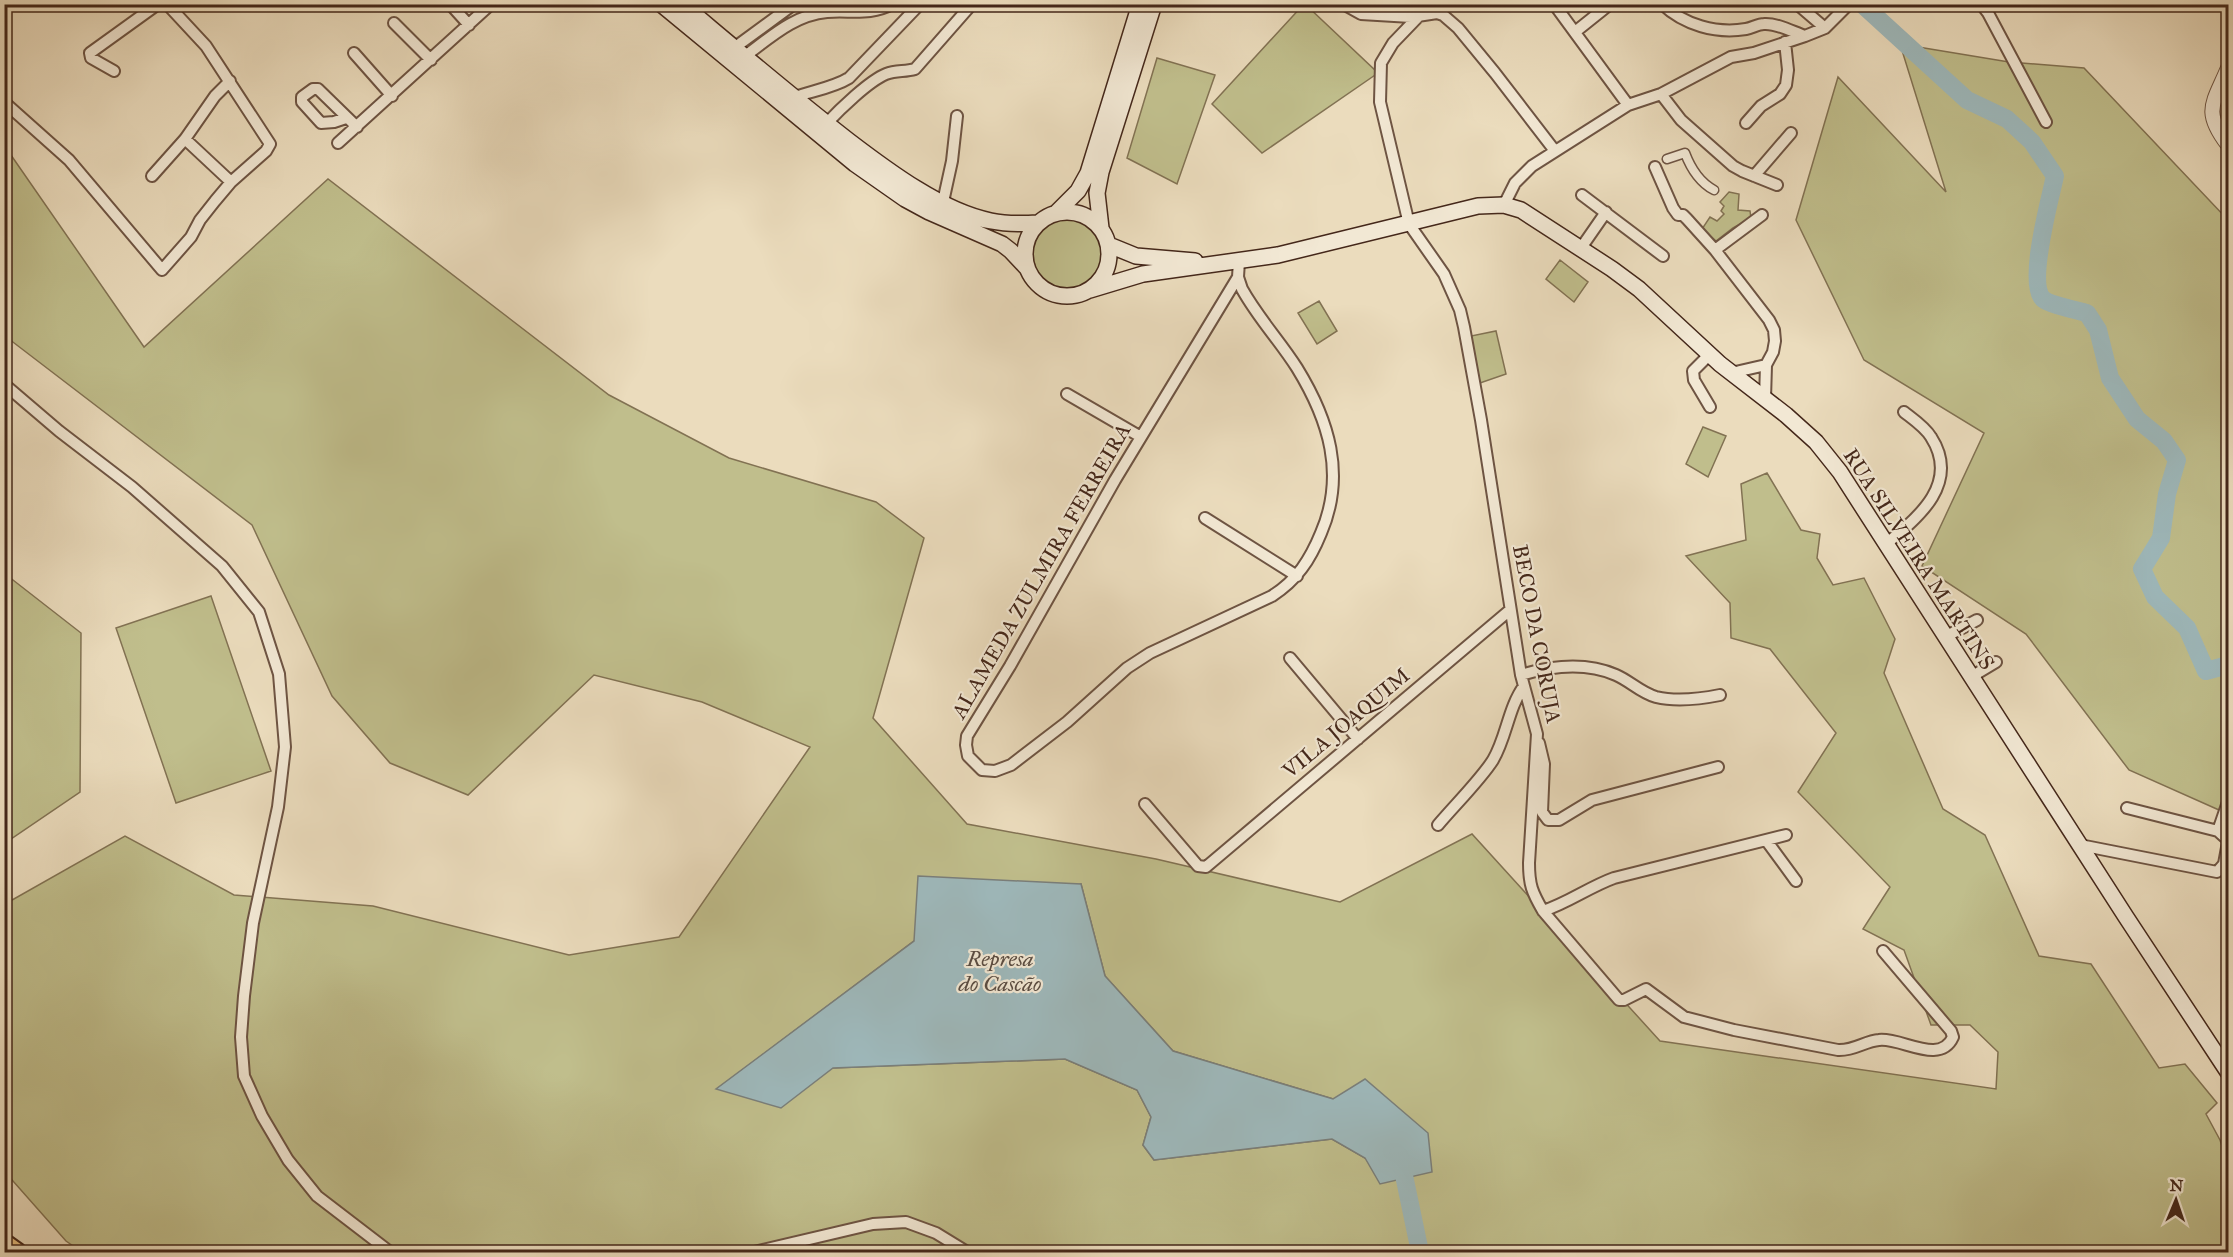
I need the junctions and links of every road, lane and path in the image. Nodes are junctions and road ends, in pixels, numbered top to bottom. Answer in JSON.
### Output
{"nodes":[{"id":1,"x":159,"y":4,"type":"edge"},
{"id":2,"x":167,"y":4,"type":"edge"},
{"id":3,"x":450,"y":4,"type":"edge"},
{"id":4,"x":491,"y":4,"type":"edge"},
{"id":5,"x":661,"y":4,"type":"edge"},
{"id":6,"x":682,"y":4,"type":"edge"},
{"id":7,"x":794,"y":4,"type":"edge"},
{"id":8,"x":892,"y":4,"type":"edge"},
{"id":9,"x":920,"y":4,"type":"edge"},
{"id":10,"x":972,"y":4,"type":"edge"},
{"id":11,"x":1140,"y":4,"type":"edge"},
{"id":12,"x":1154,"y":4,"type":"edge"},
{"id":13,"x":1343,"y":4,"type":"edge"},
{"id":14,"x":1554,"y":4,"type":"edge"},
{"id":15,"x":1610,"y":4,"type":"edge"},
{"id":16,"x":1662,"y":4,"type":"edge"},
{"id":17,"x":1797,"y":4,"type":"edge"},
{"id":18,"x":1831,"y":4,"type":"edge"},
{"id":19,"x":1848,"y":4,"type":"edge"},
{"id":20,"x":1981,"y":4,"type":"edge"},
{"id":21,"x":1840,"y":13,"type":"junction"},
{"id":22,"x":1418,"y":17,"type":"junction"},
{"id":23,"x":394,"y":23,"type":"dead end"},
{"id":24,"x":469,"y":25,"type":"junction"},
{"id":25,"x":1825,"y":27,"type":"junction"},
{"id":26,"x":1575,"y":32,"type":"junction"},
{"id":27,"x":1805,"y":36,"type":"junction"},
{"id":28,"x":1785,"y":42,"type":"junction"},
{"id":29,"x":354,"y":53,"type":"dead end"},
{"id":30,"x":736,"y":54,"type":"junction"},
{"id":31,"x":431,"y":60,"type":"junction"},
{"id":32,"x":2229,"y":68,"type":"edge"},
{"id":33,"x":114,"y":70,"type":"dead end"},
{"id":34,"x":230,"y":81,"type":"junction"},
{"id":35,"x":1661,"y":94,"type":"junction"},
{"id":36,"x":392,"y":96,"type":"junction"},
{"id":37,"x":792,"y":98,"type":"junction"},
{"id":38,"x":4,"y":102,"type":"edge"},
{"id":39,"x":1628,"y":105,"type":"junction"},
{"id":40,"x":957,"y":116,"type":"dead end"},
{"id":41,"x":346,"y":118,"type":"dead end"},
{"id":42,"x":2046,"y":122,"type":"dead end"},
{"id":43,"x":1746,"y":123,"type":"dead end"},
{"id":44,"x":826,"y":124,"type":"junction"},
{"id":45,"x":357,"y":127,"type":"junction"},
{"id":46,"x":1791,"y":133,"type":"dead end"},
{"id":47,"x":185,"y":139,"type":"junction"},
{"id":48,"x":338,"y":143,"type":"dead end"},
{"id":49,"x":2229,"y":145,"type":"edge"},
{"id":50,"x":1555,"y":151,"type":"junction"},
{"id":51,"x":1667,"y":159,"type":"dead end"},
{"id":52,"x":1656,"y":167,"type":"dead end"},
{"id":53,"x":152,"y":176,"type":"dead end"},
{"id":54,"x":1754,"y":177,"type":"junction"},
{"id":55,"x":231,"y":183,"type":"junction"},
{"id":56,"x":1777,"y":185,"type":"dead end"},
{"id":57,"x":1714,"y":190,"type":"dead end"},
{"id":58,"x":1582,"y":195,"type":"dead end"},
{"id":59,"x":943,"y":202,"type":"junction"},
{"id":60,"x":1504,"y":205,"type":"junction"},
{"id":61,"x":1057,"y":212,"type":"junction"},
{"id":62,"x":1606,"y":212,"type":"junction"},
{"id":63,"x":1762,"y":215,"type":"dead end"},
{"id":64,"x":1037,"y":223,"type":"junction"},
{"id":65,"x":1409,"y":224,"type":"junction"},
{"id":66,"x":1101,"y":228,"type":"junction"},
{"id":67,"x":1109,"y":245,"type":"junction"},
{"id":68,"x":1581,"y":248,"type":"junction"},
{"id":69,"x":1715,"y":250,"type":"junction"},
{"id":70,"x":1663,"y":256,"type":"dead end"},
{"id":71,"x":1239,"y":261,"type":"junction"},
{"id":72,"x":1207,"y":264,"type":"junction"},
{"id":73,"x":1026,"y":267,"type":"junction"},
{"id":74,"x":1238,"y":278,"type":"junction"},
{"id":75,"x":1090,"y":291,"type":"junction"},
{"id":76,"x":1709,"y":355,"type":"junction"},
{"id":77,"x":1766,"y":365,"type":"junction"},
{"id":78,"x":1731,"y":373,"type":"junction"},
{"id":79,"x":4,"y":384,"type":"edge"},
{"id":80,"x":1067,"y":394,"type":"dead end"},
{"id":81,"x":1765,"y":399,"type":"junction"},
{"id":82,"x":1710,"y":407,"type":"dead end"},
{"id":83,"x":1904,"y":412,"type":"dead end"},
{"id":84,"x":1141,"y":437,"type":"junction"},
{"id":85,"x":1205,"y":518,"type":"dead end"},
{"id":86,"x":1887,"y":543,"type":"junction"},
{"id":87,"x":1297,"y":576,"type":"junction"},
{"id":88,"x":1510,"y":610,"type":"junction"},
{"id":89,"x":1977,"y":620,"type":"dead end"},
{"id":90,"x":1945,"y":637,"type":"junction"},
{"id":91,"x":1290,"y":658,"type":"dead end"},
{"id":92,"x":1996,"y":662,"type":"dead end"},
{"id":93,"x":1971,"y":677,"type":"junction"},
{"id":94,"x":1522,"y":680,"type":"junction"},
{"id":95,"x":1720,"y":695,"type":"dead end"},
{"id":96,"x":1537,"y":734,"type":"junction"},
{"id":97,"x":1358,"y":739,"type":"junction"},
{"id":98,"x":1718,"y":767,"type":"dead end"},
{"id":99,"x":2229,"y":802,"type":"edge"},
{"id":100,"x":1145,"y":804,"type":"dead end"},
{"id":101,"x":2127,"y":808,"type":"dead end"},
{"id":102,"x":1438,"y":825,"type":"dead end"},
{"id":103,"x":2218,"y":831,"type":"junction"},
{"id":104,"x":1786,"y":835,"type":"dead end"},
{"id":105,"x":1766,"y":840,"type":"junction"},
{"id":106,"x":2229,"y":841,"type":"edge"},
{"id":107,"x":2080,"y":844,"type":"junction"},
{"id":108,"x":1796,"y":881,"type":"dead end"},
{"id":109,"x":1543,"y":911,"type":"junction"},
{"id":110,"x":1883,"y":951,"type":"dead end"},
{"id":111,"x":2229,"y":1072,"type":"edge"},
{"id":112,"x":4,"y":1242,"type":"edge"},
{"id":113,"x":18,"y":1252,"type":"edge"},
{"id":114,"x":390,"y":1252,"type":"edge"},
{"id":115,"x":754,"y":1252,"type":"edge"},
{"id":116,"x":967,"y":1252,"type":"edge"}],
"edges":[{"from":1,"to":33,"type":"street"},
{"from":2,"to":34,"type":"street"},
{"from":3,"to":24,"type":"street"},
{"from":4,"to":24,"type":"street"},
{"from":5,"to":30,"type":"main road"},
{"from":6,"to":30,"type":"main road"},
{"from":7,"to":30,"type":"street"},
{"from":8,"to":30,"type":"street"},
{"from":9,"to":37,"type":"street"},
{"from":10,"to":44,"type":"street"},
{"from":11,"to":61,"type":"main road"},
{"from":12,"to":66,"type":"main road"},
{"from":13,"to":22,"type":"street"},
{"from":14,"to":26,"type":"street"},
{"from":15,"to":26,"type":"street"},
{"from":16,"to":27,"type":"street"},
{"from":17,"to":25,"type":"street"},
{"from":18,"to":21,"type":"street"},
{"from":19,"to":21,"type":"street"},
{"from":20,"to":42,"type":"street"},
{"from":21,"to":25,"type":"street"},
{"from":22,"to":50,"type":"street"},
{"from":22,"to":65,"type":"street"},
{"from":23,"to":31,"type":"street"},
{"from":24,"to":31,"type":"street"},
{"from":25,"to":27,"type":"street"},
{"from":26,"to":39,"type":"street"},
{"from":27,"to":28,"type":"street"},
{"from":28,"to":35,"type":"street"},
{"from":28,"to":43,"type":"street"},
{"from":29,"to":36,"type":"street"},
{"from":30,"to":37,"type":"main road"},
{"from":30,"to":73,"type":"main road"},
{"from":31,"to":36,"type":"street"},
{"from":32,"to":49,"type":"street"},
{"from":34,"to":47,"type":"street"},
{"from":34,"to":55,"type":"street"},
{"from":35,"to":39,"type":"street"},
{"from":35,"to":54,"type":"street"},
{"from":36,"to":45,"type":"street"},
{"from":37,"to":44,"type":"main road"},
{"from":38,"to":55,"type":"street"},
{"from":39,"to":50,"type":"street"},
{"from":40,"to":59,"type":"street"},
{"from":41,"to":45,"type":"street"},
{"from":44,"to":59,"type":"main road"},
{"from":45,"to":48,"type":"street"},
{"from":46,"to":54,"type":"street"},
{"from":47,"to":53,"type":"street"},
{"from":47,"to":55,"type":"street"},
{"from":50,"to":60,"type":"street"},
{"from":51,"to":57,"type":"street"},
{"from":52,"to":69,"type":"street"},
{"from":54,"to":56,"type":"street"},
{"from":58,"to":62,"type":"street"},
{"from":59,"to":64,"type":"main road"},
{"from":60,"to":65,"type":"main road","name":"RUA SILVEIRA MARTINS"},
{"from":60,"to":68,"type":"main road","name":"RUA SILVEIRA MARTINS"},
{"from":61,"to":64,"type":"main road"},
{"from":61,"to":66,"type":"main road"},
{"from":62,"to":68,"type":"street"},
{"from":62,"to":70,"type":"street"},
{"from":63,"to":69,"type":"street"},
{"from":64,"to":73,"type":"main road"},
{"from":65,"to":71,"type":"main road","name":"RUA SILVEIRA MARTINS"},
{"from":65,"to":88,"type":"street","name":"BECO DA CORUJA"},
{"from":66,"to":67,"type":"main road"},
{"from":67,"to":72,"type":"main road","name":"RUA SILVEIRA MARTINS"},
{"from":67,"to":75,"type":"main road"},
{"from":68,"to":76,"type":"main road","name":"RUA SILVEIRA MARTINS"},
{"from":69,"to":77,"type":"street"},
{"from":71,"to":72,"type":"main road","name":"RUA SILVEIRA MARTINS"},
{"from":71,"to":74,"type":"street","name":"ALAMEDA ZULMIRA FERREIRA"},
{"from":72,"to":75,"type":"main road","name":"RUA SILVEIRA MARTINS"},
{"from":73,"to":75,"type":"main road"},
{"from":74,"to":84,"type":"street","name":"ALAMEDA ZULMIRA FERREIRA"},
{"from":74,"to":87,"type":"street","name":"ALAMEDA ZULMIRA FERREIRA"},
{"from":76,"to":78,"type":"main road","name":"RUA SILVEIRA MARTINS"},
{"from":76,"to":82,"type":"street"},
{"from":77,"to":78,"type":"street"},
{"from":77,"to":81,"type":"street"},
{"from":78,"to":81,"type":"main road","name":"RUA SILVEIRA MARTINS"},
{"from":79,"to":114,"type":"street"},
{"from":80,"to":84,"type":"street"},
{"from":81,"to":86,"type":"main road","name":"RUA SILVEIRA MARTINS"},
{"from":83,"to":86,"type":"street"},
{"from":84,"to":87,"type":"street","name":"ALAMEDA ZULMIRA FERREIRA"},
{"from":85,"to":87,"type":"street"},
{"from":86,"to":90,"type":"main road","name":"RUA SILVEIRA MARTINS"},
{"from":88,"to":94,"type":"street","name":"BECO DA CORUJA"},
{"from":88,"to":97,"type":"street","name":"VILA JOAQUIM"},
{"from":89,"to":90,"type":"street"},
{"from":90,"to":93,"type":"main road","name":"RUA SILVEIRA MARTINS"},
{"from":91,"to":97,"type":"street"},
{"from":92,"to":93,"type":"street"},
{"from":93,"to":107,"type":"main road","name":"RUA SILVEIRA MARTINS"},
{"from":94,"to":95,"type":"street"},
{"from":94,"to":96,"type":"street","name":"BECO DA CORUJA"},
{"from":94,"to":102,"type":"street"},
{"from":96,"to":98,"type":"street"},
{"from":96,"to":109,"type":"street","name":"BECO DA CORUJA"},
{"from":97,"to":100,"type":"street","name":"VILA JOAQUIM"},
{"from":99,"to":103,"type":"street"},
{"from":101,"to":103,"type":"street"},
{"from":103,"to":106,"type":"street"},
{"from":104,"to":105,"type":"street"},
{"from":105,"to":108,"type":"street"},
{"from":105,"to":109,"type":"street"},
{"from":106,"to":107,"type":"street"},
{"from":107,"to":111,"type":"main road","name":"RUA SILVEIRA MARTINS"},
{"from":109,"to":110,"type":"street","name":"BECO DA CORUJA"},
{"from":112,"to":113,"type":"main road"},
{"from":115,"to":116,"type":"street"}]}
